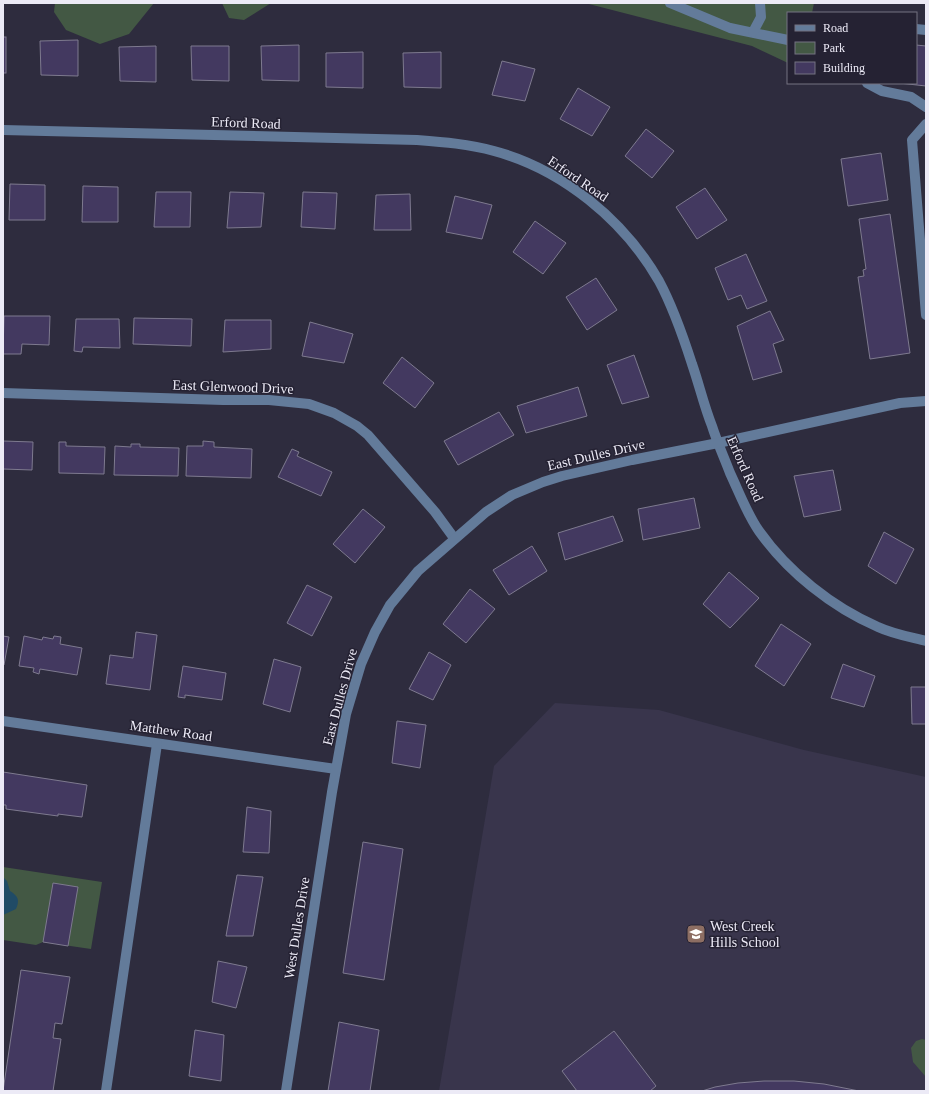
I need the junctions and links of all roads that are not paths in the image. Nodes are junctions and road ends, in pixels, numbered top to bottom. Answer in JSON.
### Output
{"nodes":[{"id":1,"x":670,"y":3,"type":"edge"},
{"id":2,"x":760,"y":3,"type":"edge"},
{"id":3,"x":753,"y":32,"type":"junction"},
{"id":4,"x":787,"y":40,"type":"edge"},
{"id":5,"x":871,"y":84,"type":"edge"},
{"id":6,"x":883,"y":87,"type":"edge"},
{"id":7,"x":926,"y":107,"type":"edge"},
{"id":8,"x":926,"y":124,"type":"edge"},
{"id":9,"x":3,"y":130,"type":"edge"},
{"id":10,"x":926,"y":315,"type":"edge"},
{"id":11,"x":3,"y":393,"type":"edge"},
{"id":12,"x":926,"y":401,"type":"edge"},
{"id":13,"x":718,"y":443,"type":"junction"},
{"id":14,"x":454,"y":538,"type":"junction"},
{"id":15,"x":926,"y":641,"type":"edge"},
{"id":16,"x":3,"y":721,"type":"edge"},
{"id":17,"x":157,"y":744,"type":"junction"},
{"id":18,"x":336,"y":769,"type":"junction"},
{"id":19,"x":106,"y":1091,"type":"edge"},
{"id":20,"x":286,"y":1091,"type":"edge"}],
"edges":[{"from":1,"to":3,"type":"street"},
{"from":2,"to":3,"type":"street"},
{"from":3,"to":4,"type":"street"},
{"from":5,"to":6,"type":"street"},
{"from":6,"to":7,"type":"street"},
{"from":8,"to":10,"type":"street"},
{"from":9,"to":13,"type":"street","name":"Erford Road"},
{"from":11,"to":14,"type":"street","name":"East Glenwood Drive"},
{"from":12,"to":13,"type":"street","name":"East Dulles Drive"},
{"from":13,"to":14,"type":"street","name":"East Dulles Drive"},
{"from":13,"to":15,"type":"street","name":"Erford Road"},
{"from":14,"to":18,"type":"street","name":"East Dulles Drive"},
{"from":16,"to":17,"type":"street","name":"Matthew Road"},
{"from":17,"to":18,"type":"street","name":"Matthew Road"},
{"from":17,"to":19,"type":"street"},
{"from":18,"to":20,"type":"street","name":"West Dulles Drive"}]}
